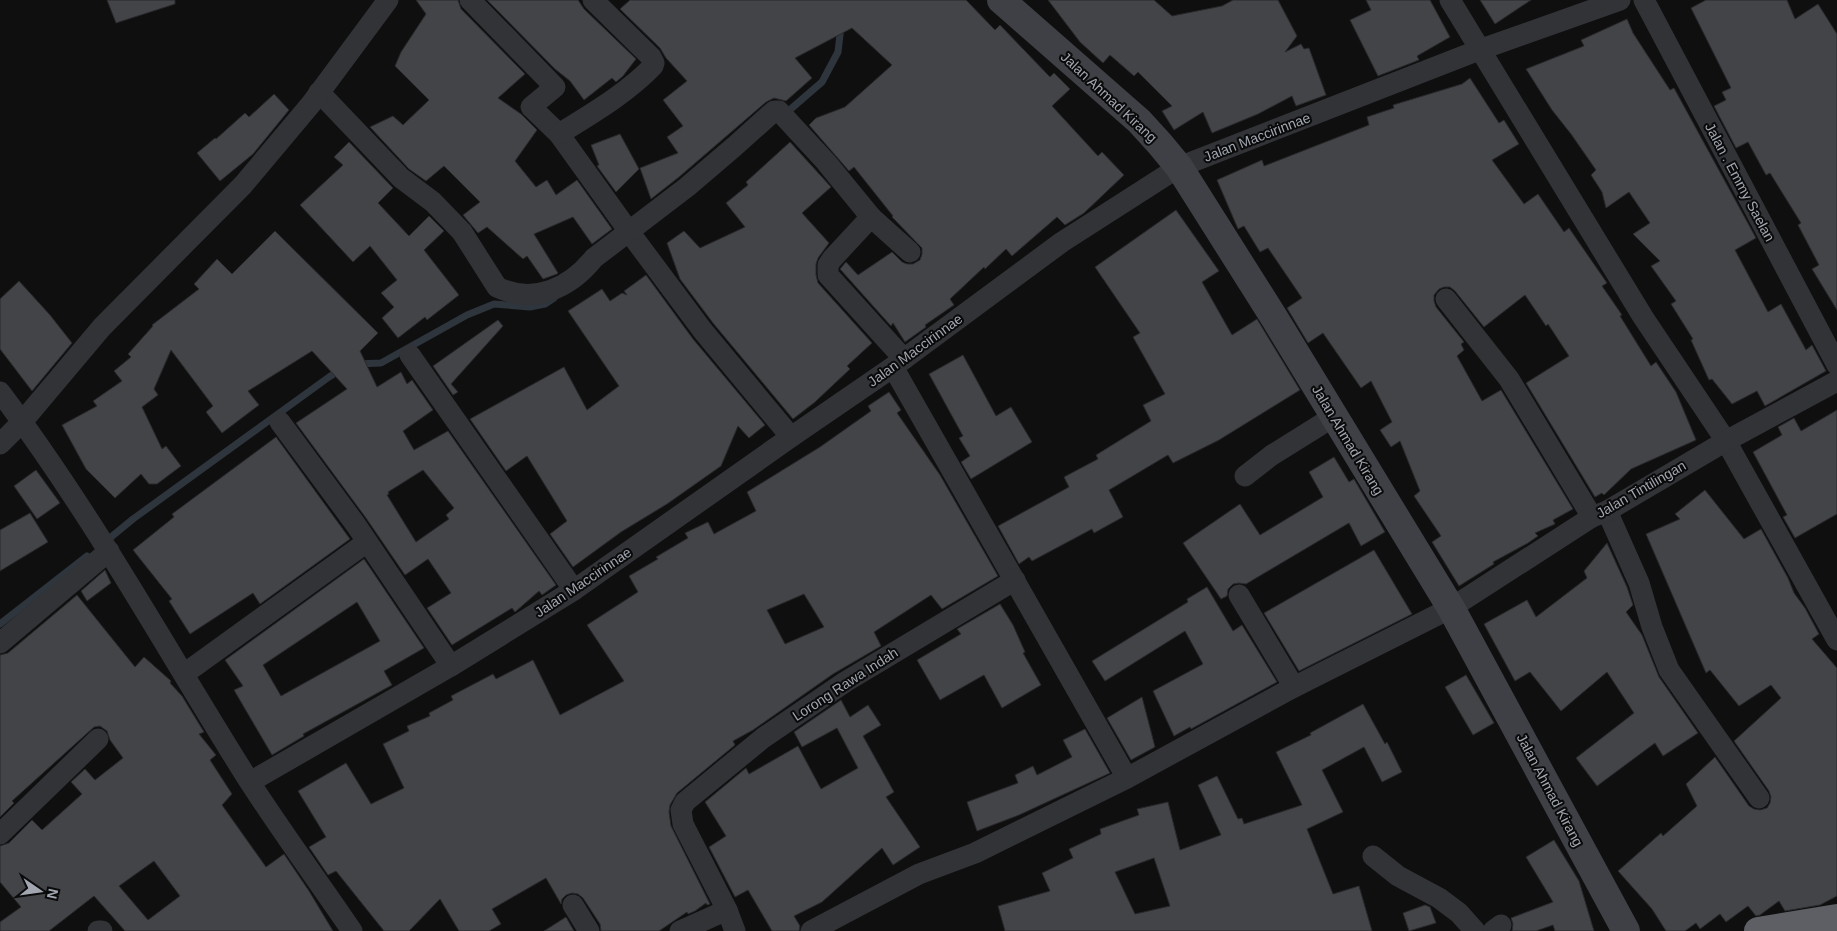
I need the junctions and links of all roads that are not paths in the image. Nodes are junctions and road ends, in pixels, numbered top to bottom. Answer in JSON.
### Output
{"nodes":[{"id":1,"x":388,"y":0,"type":"edge"},
{"id":2,"x":470,"y":0,"type":"edge"},
{"id":3,"x":594,"y":0,"type":"edge"},
{"id":4,"x":1001,"y":0,"type":"edge"},
{"id":5,"x":1450,"y":0,"type":"edge"},
{"id":6,"x":1620,"y":0,"type":"edge"},
{"id":7,"x":1644,"y":0,"type":"edge"},
{"id":8,"x":1480,"y":50,"type":"junction"},
{"id":9,"x":319,"y":92,"type":"junction"},
{"id":10,"x":559,"y":134,"type":"junction"},
{"id":11,"x":1178,"y":167,"type":"junction"},
{"id":12,"x":871,"y":216,"type":"junction"},
{"id":13,"x":636,"y":241,"type":"junction"},
{"id":14,"x":910,"y":252,"type":"dead end"},
{"id":15,"x":1446,"y":299,"type":"dead end"},
{"id":16,"x":410,"y":355,"type":"dead end"},
{"id":17,"x":899,"y":363,"type":"junction"},
{"id":18,"x":1837,"y":365,"type":"edge"},
{"id":19,"x":1837,"y":381,"type":"edge"},
{"id":20,"x":0,"y":392,"type":"edge"},
{"id":21,"x":1334,"y":417,"type":"junction"},
{"id":22,"x":22,"y":422,"type":"junction"},
{"id":23,"x":280,"y":422,"type":"dead end"},
{"id":24,"x":791,"y":437,"type":"junction"},
{"id":25,"x":1726,"y":441,"type":"junction"},
{"id":26,"x":0,"y":444,"type":"edge"},
{"id":27,"x":1245,"y":476,"type":"dead end"},
{"id":28,"x":1600,"y":514,"type":"junction"},
{"id":29,"x":367,"y":542,"type":"junction"},
{"id":30,"x":109,"y":551,"type":"junction"},
{"id":31,"x":1015,"y":580,"type":"junction"},
{"id":32,"x":574,"y":590,"type":"junction"},
{"id":33,"x":1239,"y":595,"type":"dead end"},
{"id":34,"x":1451,"y":608,"type":"junction"},
{"id":35,"x":1837,"y":640,"type":"edge"},
{"id":36,"x":0,"y":643,"type":"edge"},
{"id":37,"x":451,"y":666,"type":"junction"},
{"id":38,"x":184,"y":674,"type":"junction"},
{"id":39,"x":1294,"y":687,"type":"junction"},
{"id":40,"x":98,"y":739,"type":"dead end"},
{"id":41,"x":1127,"y":778,"type":"junction"},
{"id":42,"x":250,"y":782,"type":"junction"},
{"id":43,"x":1758,"y":798,"type":"dead end"},
{"id":44,"x":0,"y":834,"type":"edge"},
{"id":45,"x":1372,"y":856,"type":"dead end"},
{"id":46,"x":573,"y":905,"type":"dead end"},
{"id":47,"x":727,"y":910,"type":"junction"},
{"id":48,"x":1837,"y":918,"type":"edge"},
{"id":49,"x":352,"y":931,"type":"edge"},
{"id":50,"x":589,"y":931,"type":"edge"},
{"id":51,"x":680,"y":931,"type":"edge"},
{"id":52,"x":735,"y":931,"type":"edge"},
{"id":53,"x":811,"y":931,"type":"edge"},
{"id":54,"x":1475,"y":931,"type":"edge"},
{"id":55,"x":1626,"y":931,"type":"edge"},
{"id":56,"x":1758,"y":931,"type":"edge"}],
"edges":[{"from":1,"to":9,"type":"street"},
{"from":2,"to":10,"type":"street"},
{"from":3,"to":10,"type":"street"},
{"from":4,"to":11,"type":"main road","name":"Jalan Ahmad Kirang"},
{"from":5,"to":8,"type":"street"},
{"from":6,"to":8,"type":"street","name":"Jalan Maccirinnae"},
{"from":7,"to":18,"type":"street","name":"Jalan . Emmy Saelan"},
{"from":8,"to":11,"type":"street","name":"Jalan Maccirinnae"},
{"from":8,"to":25,"type":"street"},
{"from":9,"to":13,"type":"street"},
{"from":9,"to":22,"type":"street"},
{"from":10,"to":13,"type":"street"},
{"from":11,"to":17,"type":"street","name":"Jalan Maccirinnae"},
{"from":11,"to":21,"type":"main road","name":"Jalan Ahmad Kirang"},
{"from":12,"to":13,"type":"street"},
{"from":12,"to":14,"type":"street"},
{"from":12,"to":17,"type":"street"},
{"from":13,"to":24,"type":"street"},
{"from":15,"to":28,"type":"street"},
{"from":16,"to":32,"type":"street"},
{"from":17,"to":24,"type":"street","name":"Jalan Maccirinnae"},
{"from":17,"to":31,"type":"street"},
{"from":19,"to":25,"type":"street","name":"Jalan Tintilingan"},
{"from":20,"to":22,"type":"street"},
{"from":21,"to":27,"type":"street"},
{"from":21,"to":34,"type":"main road","name":"Jalan Ahmad Kirang"},
{"from":22,"to":26,"type":"street"},
{"from":22,"to":30,"type":"street"},
{"from":23,"to":29,"type":"street"},
{"from":24,"to":32,"type":"street","name":"Jalan Maccirinnae"},
{"from":25,"to":28,"type":"street","name":"Jalan Tintilingan"},
{"from":25,"to":35,"type":"street"},
{"from":28,"to":34,"type":"street","name":"Jalan Tintilingan"},
{"from":28,"to":43,"type":"street"},
{"from":29,"to":37,"type":"street"},
{"from":29,"to":38,"type":"street"},
{"from":30,"to":36,"type":"street"},
{"from":30,"to":38,"type":"street"},
{"from":31,"to":41,"type":"street"},
{"from":31,"to":47,"type":"street","name":"Lorong Rawa Indah"},
{"from":32,"to":37,"type":"street","name":"Jalan Maccirinnae"},
{"from":33,"to":39,"type":"street"},
{"from":34,"to":39,"type":"street","name":"Jalan Tintilingan"},
{"from":34,"to":55,"type":"main road","name":"Jalan Ahmad Kirang"},
{"from":37,"to":42,"type":"street","name":"Jalan Maccirinnae"},
{"from":38,"to":42,"type":"street"},
{"from":39,"to":41,"type":"street","name":"Jalan Tintilingan"},
{"from":40,"to":44,"type":"street"},
{"from":41,"to":53,"type":"street","name":"Jalan Tintilingan"},
{"from":42,"to":49,"type":"street"},
{"from":45,"to":54,"type":"street"},
{"from":46,"to":50,"type":"street"},
{"from":47,"to":51,"type":"street"},
{"from":47,"to":52,"type":"street"},
{"from":48,"to":56,"type":"highway"}]}
